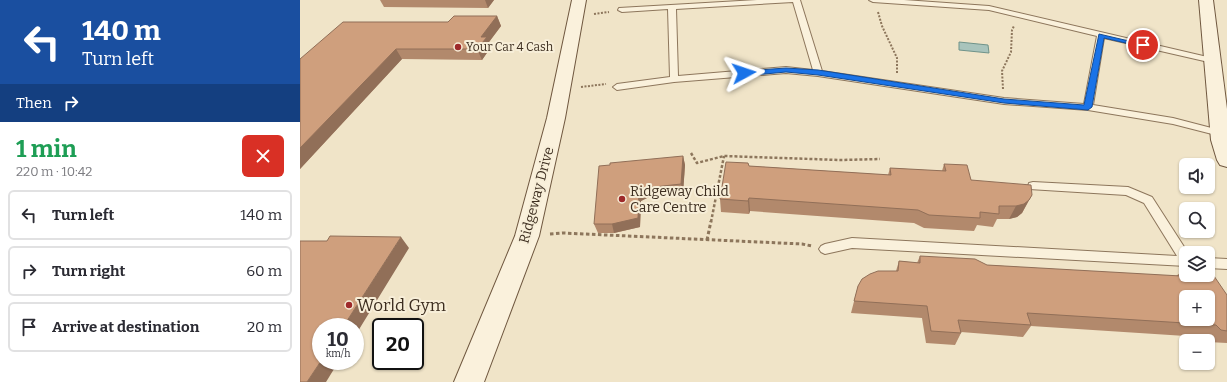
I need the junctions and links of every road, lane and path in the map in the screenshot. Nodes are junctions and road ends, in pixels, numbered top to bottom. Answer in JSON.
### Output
{"nodes":[{"id":1,"x":795,"y":0,"type":"edge"},
{"id":2,"x":874,"y":0,"type":"edge"},
{"id":3,"x":1206,"y":0,"type":"edge"},
{"id":4,"x":672,"y":7,"type":"junction"},
{"id":5,"x":577,"y":8,"type":"edge"},
{"id":6,"x":622,"y":10,"type":"joint"},
{"id":7,"x":1021,"y":15,"type":"junction"},
{"id":8,"x":1101,"y":36,"type":"junction"},
{"id":9,"x":1213,"y":61,"type":"junction"},
{"id":10,"x":818,"y":73,"type":"junction"},
{"id":11,"x":674,"y":79,"type":"junction"},
{"id":12,"x":897,"y":86,"type":"junction"},
{"id":13,"x":617,"y":87,"type":"joint"},
{"id":14,"x":561,"y":91,"type":"junction"},
{"id":15,"x":1004,"y":101,"type":"junction"},
{"id":16,"x":1088,"y":107,"type":"junction"},
{"id":17,"x":1220,"y":133,"type":"junction"},
{"id":18,"x":691,"y":153,"type":"dead end"},
{"id":19,"x":724,"y":156,"type":"junction"},
{"id":20,"x":880,"y":160,"type":"dead end"},
{"id":21,"x":1227,"y":160,"type":"edge"},
{"id":22,"x":1033,"y":186,"type":"edge"},
{"id":23,"x":528,"y":236,"type":"junction"},
{"id":24,"x":707,"y":240,"type":"junction"},
{"id":25,"x":824,"y":249,"type":"joint"},
{"id":26,"x":1179,"y":249,"type":"edge"},
{"id":27,"x":1179,"y":260,"type":"edge"},
{"id":28,"x":1215,"y":263,"type":"edge"},
{"id":29,"x":1227,"y":264,"type":"edge"},
{"id":30,"x":469,"y":382,"type":"edge"}],
"edges":[{"from":1,"to":4,"type":"lane"},
{"from":1,"to":10,"type":"lane"},
{"from":2,"to":7,"type":"lane"},
{"from":2,"to":12,"type":"path"},
{"from":3,"to":9,"type":"street"},
{"from":4,"to":6,"type":"lane"},
{"from":4,"to":11,"type":"lane"},
{"from":5,"to":6,"type":"path"},
{"from":5,"to":14,"type":"street","name":"Ridgeway Drive"},
{"from":7,"to":8,"type":"lane"},
{"from":7,"to":15,"type":"path"},
{"from":8,"to":9,"type":"lane"},
{"from":8,"to":16,"type":"lane"},
{"from":9,"to":17,"type":"street"},
{"from":10,"to":11,"type":"lane"},
{"from":10,"to":12,"type":"lane"},
{"from":11,"to":13,"type":"lane"},
{"from":12,"to":15,"type":"lane"},
{"from":13,"to":14,"type":"path"},
{"from":14,"to":23,"type":"street","name":"Ridgeway Drive"},
{"from":15,"to":16,"type":"lane"},
{"from":16,"to":17,"type":"lane"},
{"from":17,"to":21,"type":"street"},
{"from":18,"to":19,"type":"path"},
{"from":19,"to":20,"type":"path"},
{"from":19,"to":24,"type":"path"},
{"from":22,"to":26,"type":"lane"},
{"from":23,"to":24,"type":"path"},
{"from":23,"to":30,"type":"street","name":"Ridgeway Drive"},
{"from":24,"to":25,"type":"path"},
{"from":25,"to":27,"type":"lane"},
{"from":28,"to":29,"type":"lane"}]}
